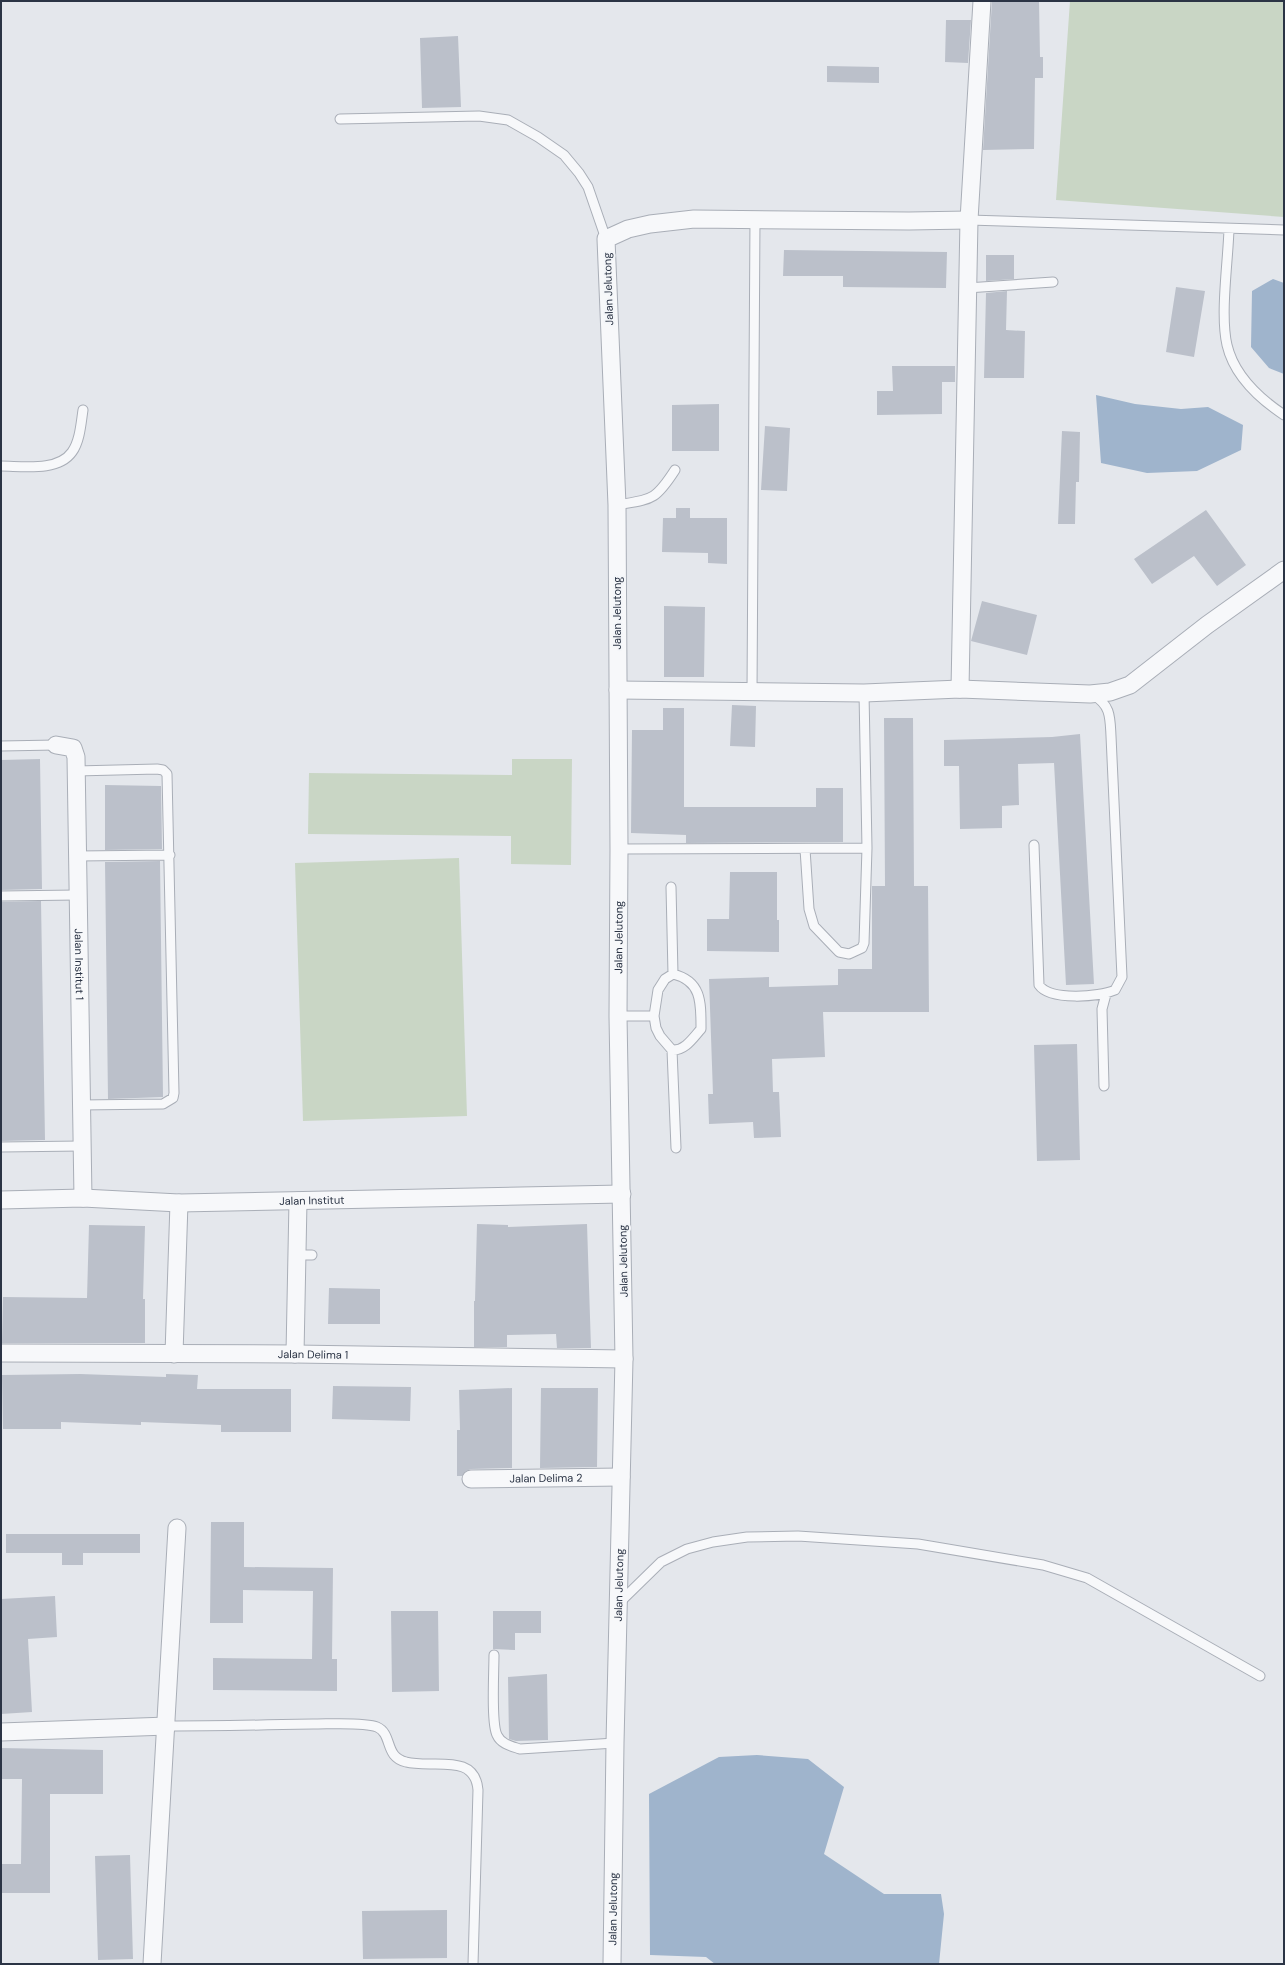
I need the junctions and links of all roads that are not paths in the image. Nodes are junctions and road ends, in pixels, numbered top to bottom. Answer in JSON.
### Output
{"nodes":[{"id":1,"x":982,"y":1,"type":"edge"},
{"id":2,"x":340,"y":119,"type":"dead end"},
{"id":3,"x":755,"y":219,"type":"junction"},
{"id":4,"x":969,"y":220,"type":"junction"},
{"id":5,"x":1229,"y":229,"type":"junction"},
{"id":6,"x":1284,"y":230,"type":"edge"},
{"id":7,"x":606,"y":239,"type":"junction"},
{"id":8,"x":1053,"y":282,"type":"dead end"},
{"id":9,"x":967,"y":288,"type":"junction"},
{"id":10,"x":83,"y":410,"type":"dead end"},
{"id":11,"x":1284,"y":415,"type":"edge"},
{"id":12,"x":1,"y":466,"type":"edge"},
{"id":13,"x":675,"y":470,"type":"dead end"},
{"id":14,"x":616,"y":505,"type":"junction"},
{"id":15,"x":1284,"y":570,"type":"edge"},
{"id":16,"x":960,"y":689,"type":"junction"},
{"id":17,"x":618,"y":690,"type":"junction"},
{"id":18,"x":752,"y":692,"type":"junction"},
{"id":19,"x":864,"y":693,"type":"junction"},
{"id":20,"x":1090,"y":694,"type":"junction"},
{"id":21,"x":56,"y":745,"type":"joint"},
{"id":22,"x":1,"y":746,"type":"edge"},
{"id":23,"x":76,"y":770,"type":"junction"},
{"id":24,"x":1034,"y":844,"type":"dead end"},
{"id":25,"x":867,"y":848,"type":"junction"},
{"id":26,"x":619,"y":849,"type":"junction"},
{"id":27,"x":805,"y":849,"type":"junction"},
{"id":28,"x":170,"y":855,"type":"junction"},
{"id":29,"x":77,"y":856,"type":"junction"},
{"id":30,"x":671,"y":887,"type":"dead end"},
{"id":31,"x":77,"y":894,"type":"junction"},
{"id":32,"x":1,"y":896,"type":"edge"},
{"id":33,"x":673,"y":974,"type":"junction"},
{"id":34,"x":1106,"y":994,"type":"junction"},
{"id":35,"x":618,"y":1016,"type":"junction"},
{"id":36,"x":654,"y":1016,"type":"junction"},
{"id":37,"x":672,"y":1050,"type":"junction"},
{"id":38,"x":1104,"y":1086,"type":"dead end"},
{"id":39,"x":80,"y":1105,"type":"junction"},
{"id":40,"x":81,"y":1146,"type":"junction"},
{"id":41,"x":1,"y":1147,"type":"edge"},
{"id":42,"x":676,"y":1148,"type":"dead end"},
{"id":43,"x":622,"y":1194,"type":"junction"},
{"id":44,"x":83,"y":1198,"type":"junction"},
{"id":45,"x":1,"y":1200,"type":"edge"},
{"id":46,"x":298,"y":1201,"type":"junction"},
{"id":47,"x":180,"y":1203,"type":"junction"},
{"id":48,"x":1,"y":1353,"type":"edge"},
{"id":49,"x":174,"y":1354,"type":"junction"},
{"id":50,"x":295,"y":1354,"type":"junction"},
{"id":51,"x":624,"y":1359,"type":"junction"},
{"id":52,"x":621,"y":1477,"type":"junction"},
{"id":53,"x":471,"y":1479,"type":"dead end"},
{"id":54,"x":177,"y":1528,"type":"dead end"},
{"id":55,"x":618,"y":1604,"type":"junction"},
{"id":56,"x":494,"y":1655,"type":"dead end"},
{"id":57,"x":1260,"y":1676,"type":"dead end"},
{"id":58,"x":167,"y":1726,"type":"junction"},
{"id":59,"x":1,"y":1732,"type":"edge"},
{"id":60,"x":615,"y":1743,"type":"junction"},
{"id":61,"x":152,"y":1964,"type":"edge"},
{"id":62,"x":473,"y":1964,"type":"edge"},
{"id":63,"x":612,"y":1964,"type":"edge"}],
"edges":[{"from":1,"to":4,"type":"street"},
{"from":2,"to":7,"type":"lane","name":"Jalan Jelutong"},
{"from":3,"to":4,"type":"street"},
{"from":3,"to":7,"type":"street"},
{"from":3,"to":18,"type":"lane"},
{"from":4,"to":5,"type":"lane"},
{"from":4,"to":9,"type":"street"},
{"from":5,"to":6,"type":"lane"},
{"from":5,"to":11,"type":"lane"},
{"from":7,"to":14,"type":"street","name":"Jalan Jelutong"},
{"from":8,"to":9,"type":"lane"},
{"from":9,"to":16,"type":"street"},
{"from":10,"to":12,"type":"lane"},
{"from":13,"to":14,"type":"lane"},
{"from":14,"to":17,"type":"street","name":"Jalan Jelutong"},
{"from":15,"to":20,"type":"street"},
{"from":16,"to":19,"type":"street"},
{"from":16,"to":20,"type":"street"},
{"from":17,"to":18,"type":"street"},
{"from":17,"to":26,"type":"street","name":"Jalan Jelutong"},
{"from":18,"to":19,"type":"street"},
{"from":19,"to":25,"type":"lane"},
{"from":20,"to":34,"type":"lane"},
{"from":21,"to":22,"type":"lane"},
{"from":21,"to":23,"type":"street","name":"Jalan Institut 1"},
{"from":23,"to":28,"type":"lane"},
{"from":23,"to":29,"type":"street","name":"Jalan Institut 1"},
{"from":24,"to":34,"type":"lane"},
{"from":25,"to":27,"type":"lane"},
{"from":25,"to":27,"type":"lane"},
{"from":26,"to":27,"type":"lane"},
{"from":26,"to":35,"type":"street","name":"Jalan Jelutong"},
{"from":28,"to":29,"type":"lane"},
{"from":28,"to":39,"type":"lane"},
{"from":29,"to":31,"type":"street","name":"Jalan Institut 1"},
{"from":30,"to":33,"type":"lane"},
{"from":31,"to":32,"type":"lane"},
{"from":31,"to":39,"type":"street","name":"Jalan Institut 1"},
{"from":33,"to":36,"type":"lane"},
{"from":33,"to":37,"type":"lane"},
{"from":34,"to":38,"type":"lane"},
{"from":35,"to":36,"type":"lane"},
{"from":35,"to":43,"type":"street","name":"Jalan Jelutong"},
{"from":36,"to":37,"type":"lane"},
{"from":37,"to":42,"type":"lane"},
{"from":39,"to":40,"type":"street","name":"Jalan Institut 1"},
{"from":40,"to":41,"type":"lane"},
{"from":40,"to":44,"type":"street","name":"Jalan Institut 1"},
{"from":43,"to":46,"type":"street","name":"Jalan Institut"},
{"from":43,"to":51,"type":"street","name":"Jalan Jelutong"},
{"from":44,"to":45,"type":"street","name":"Jalan Institut"},
{"from":44,"to":47,"type":"street","name":"Jalan Institut"},
{"from":46,"to":47,"type":"street","name":"Jalan Institut"},
{"from":46,"to":50,"type":"street"},
{"from":47,"to":49,"type":"street"},
{"from":48,"to":49,"type":"street","name":"Jalan Delima 1"},
{"from":49,"to":50,"type":"street","name":"Jalan Delima 1"},
{"from":50,"to":51,"type":"street","name":"Jalan Delima 1"},
{"from":51,"to":52,"type":"street","name":"Jalan Jelutong"},
{"from":52,"to":53,"type":"street","name":"Jalan Delima 2"},
{"from":52,"to":55,"type":"street","name":"Jalan Jelutong"},
{"from":54,"to":58,"type":"street"},
{"from":55,"to":57,"type":"lane"},
{"from":55,"to":60,"type":"street","name":"Jalan Jelutong"},
{"from":56,"to":60,"type":"lane"},
{"from":58,"to":59,"type":"street"},
{"from":58,"to":61,"type":"street"},
{"from":58,"to":62,"type":"lane"},
{"from":60,"to":63,"type":"street","name":"Jalan Jelutong"}]}
